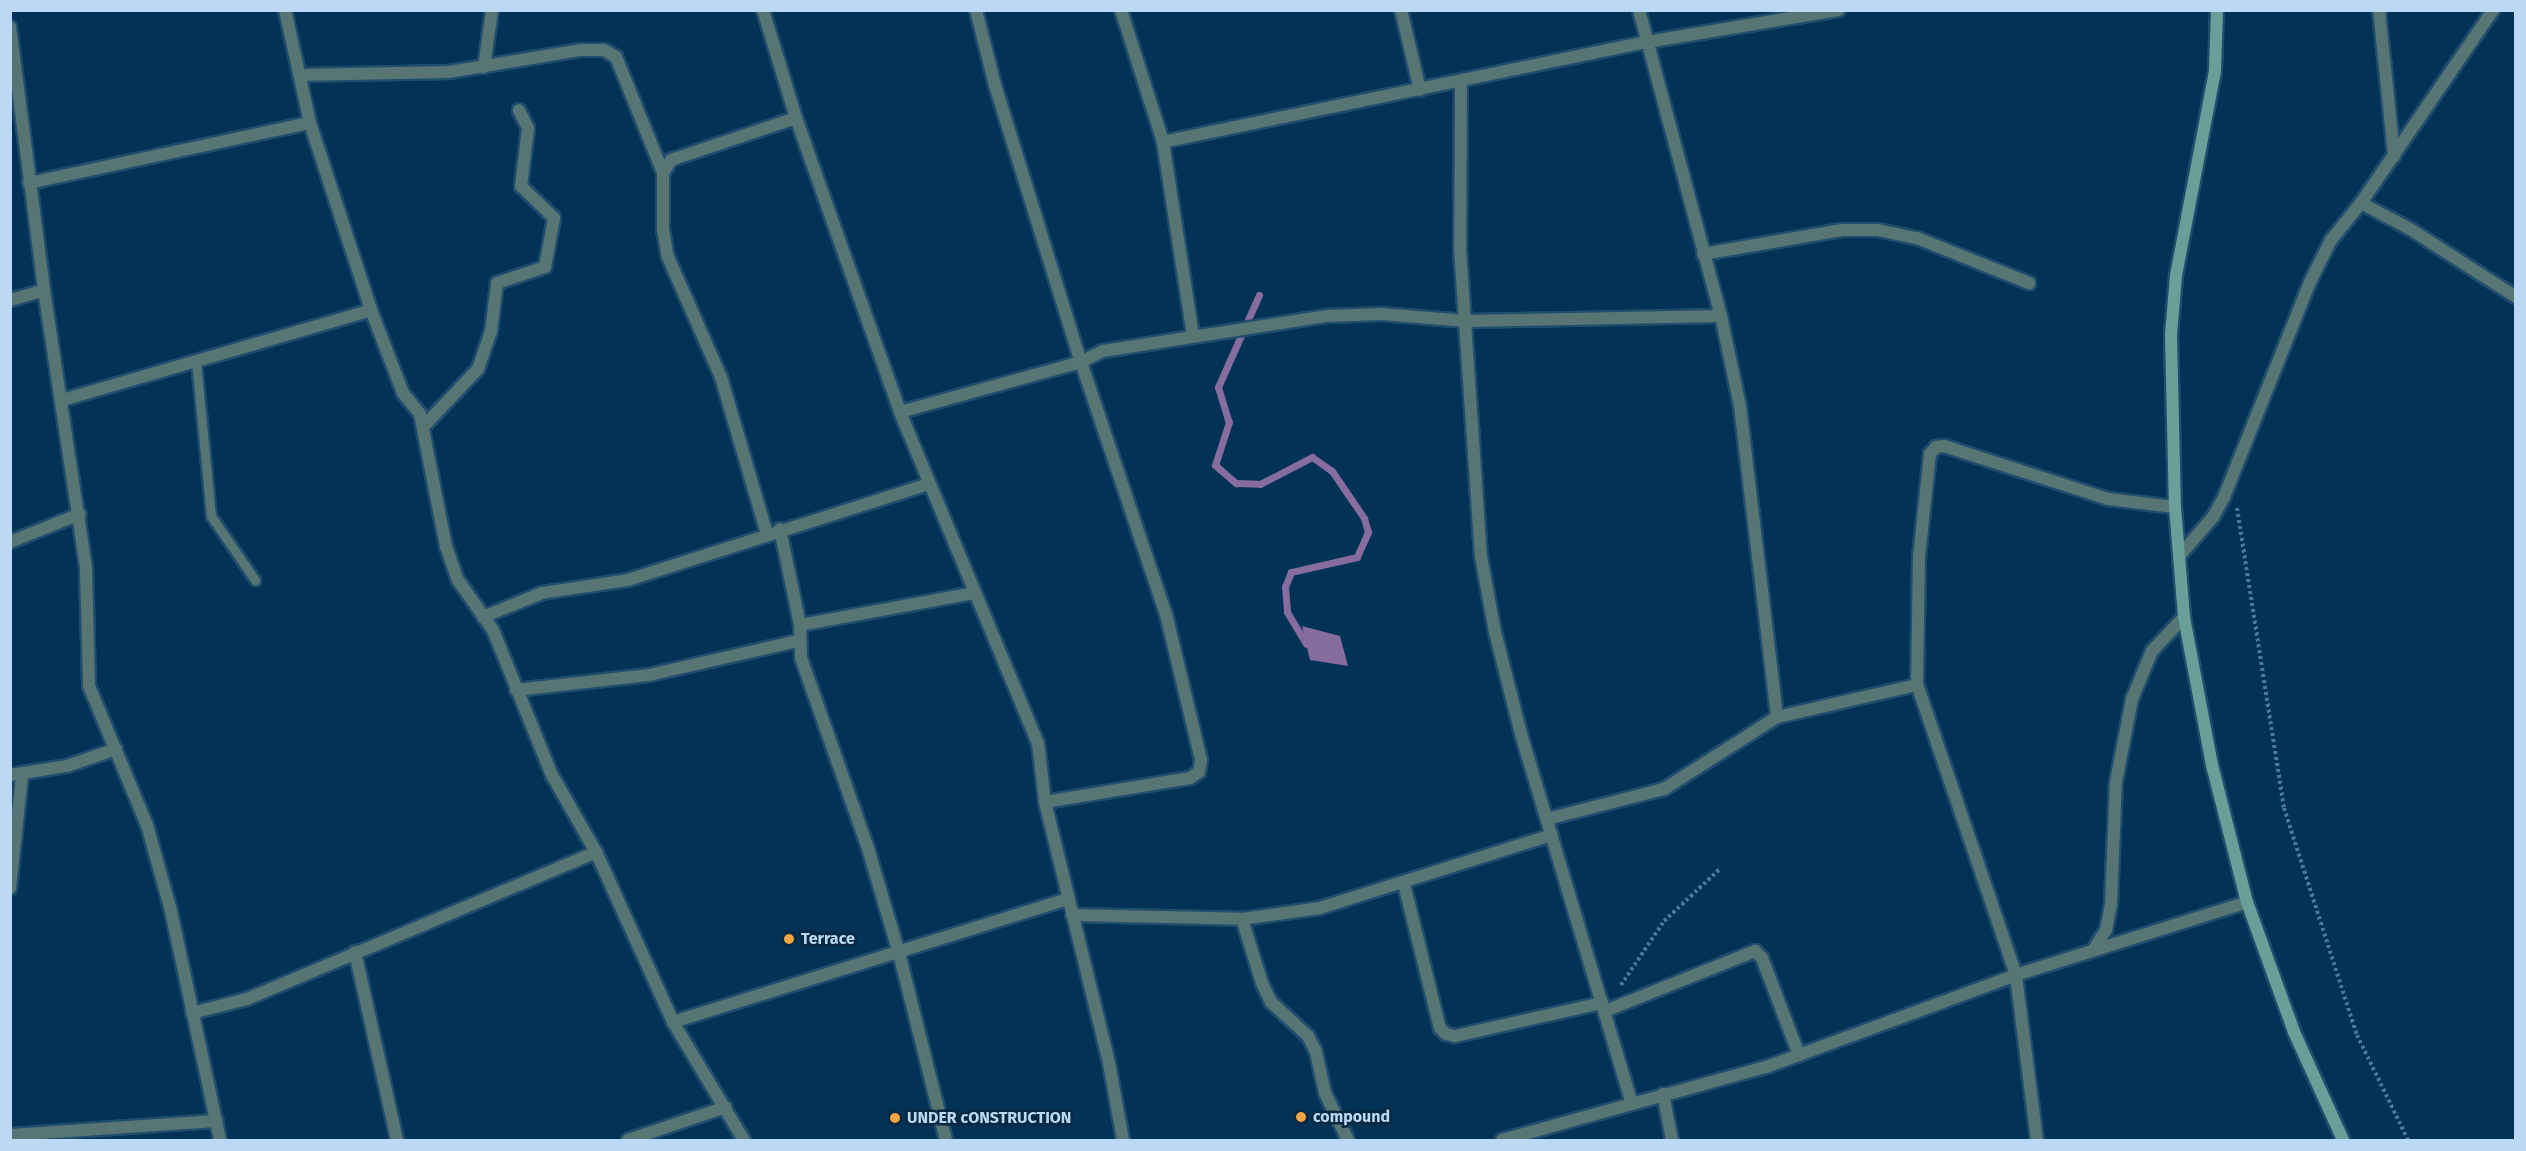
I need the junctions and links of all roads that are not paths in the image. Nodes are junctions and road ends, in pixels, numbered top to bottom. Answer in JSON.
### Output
{"nodes":[{"id":1,"x":285,"y":10,"type":"edge"},
{"id":2,"x":492,"y":10,"type":"edge"},
{"id":3,"x":764,"y":10,"type":"edge"},
{"id":4,"x":976,"y":10,"type":"edge"},
{"id":5,"x":1121,"y":10,"type":"edge"},
{"id":6,"x":1401,"y":10,"type":"edge"},
{"id":7,"x":1639,"y":10,"type":"edge"},
{"id":8,"x":1838,"y":10,"type":"edge"},
{"id":9,"x":2217,"y":10,"type":"edge"},
{"id":10,"x":2379,"y":10,"type":"edge"},
{"id":11,"x":2493,"y":10,"type":"edge"},
{"id":12,"x":10,"y":27,"type":"edge"},
{"id":13,"x":1647,"y":42,"type":"junction"},
{"id":14,"x":484,"y":67,"type":"junction"},
{"id":15,"x":299,"y":75,"type":"junction"},
{"id":16,"x":1461,"y":82,"type":"junction"},
{"id":17,"x":1420,"y":90,"type":"junction"},
{"id":18,"x":16,"y":106,"type":"edge"},
{"id":19,"x":519,"y":110,"type":"dead end"},
{"id":20,"x":796,"y":118,"type":"junction"},
{"id":21,"x":310,"y":123,"type":"junction"},
{"id":22,"x":1163,"y":142,"type":"junction"},
{"id":23,"x":2394,"y":156,"type":"junction"},
{"id":24,"x":663,"y":173,"type":"junction"},
{"id":25,"x":29,"y":183,"type":"junction"},
{"id":26,"x":2361,"y":203,"type":"junction"},
{"id":27,"x":1703,"y":254,"type":"junction"},
{"id":28,"x":2029,"y":283,"type":"dead end"},
{"id":29,"x":44,"y":290,"type":"junction"},
{"id":30,"x":2516,"y":297,"type":"edge"},
{"id":31,"x":10,"y":300,"type":"edge"},
{"id":32,"x":371,"y":310,"type":"junction"},
{"id":33,"x":1720,"y":316,"type":"junction"},
{"id":34,"x":1466,"y":321,"type":"junction"},
{"id":35,"x":1193,"y":335,"type":"junction"},
{"id":36,"x":196,"y":361,"type":"junction"},
{"id":37,"x":1081,"y":362,"type":"junction"},
{"id":38,"x":62,"y":400,"type":"junction"},
{"id":39,"x":900,"y":412,"type":"junction"},
{"id":40,"x":423,"y":427,"type":"junction"},
{"id":41,"x":928,"y":484,"type":"junction"},
{"id":42,"x":2175,"y":507,"type":"junction"},
{"id":43,"x":80,"y":514,"type":"junction"},
{"id":44,"x":780,"y":529,"type":"junction"},
{"id":45,"x":767,"y":534,"type":"junction"},
{"id":46,"x":10,"y":542,"type":"edge"},
{"id":47,"x":2180,"y":555,"type":"junction"},
{"id":48,"x":255,"y":580,"type":"dead end"},
{"id":49,"x":974,"y":593,"type":"junction"},
{"id":50,"x":2184,"y":616,"type":"junction"},
{"id":51,"x":483,"y":617,"type":"junction"},
{"id":52,"x":800,"y":625,"type":"junction"},
{"id":53,"x":798,"y":641,"type":"junction"},
{"id":54,"x":1917,"y":685,"type":"junction"},
{"id":55,"x":516,"y":690,"type":"junction"},
{"id":56,"x":1777,"y":717,"type":"junction"},
{"id":57,"x":116,"y":749,"type":"junction"},
{"id":58,"x":16,"y":775,"type":"edge"},
{"id":59,"x":1045,"y":802,"type":"junction"},
{"id":60,"x":1547,"y":819,"type":"junction"},
{"id":61,"x":1552,"y":835,"type":"junction"},
{"id":62,"x":596,"y":852,"type":"junction"},
{"id":63,"x":1404,"y":884,"type":"junction"},
{"id":64,"x":10,"y":888,"type":"edge"},
{"id":65,"x":1068,"y":899,"type":"junction"},
{"id":66,"x":2247,"y":903,"type":"junction"},
{"id":67,"x":1072,"y":915,"type":"junction"},
{"id":68,"x":1242,"y":919,"type":"junction"},
{"id":69,"x":2094,"y":949,"type":"junction"},
{"id":70,"x":355,"y":952,"type":"junction"},
{"id":71,"x":899,"y":953,"type":"junction"},
{"id":72,"x":2016,"y":975,"type":"junction"},
{"id":73,"x":1604,"y":1007,"type":"junction"},
{"id":74,"x":192,"y":1013,"type":"junction"},
{"id":75,"x":673,"y":1022,"type":"junction"},
{"id":76,"x":1799,"y":1055,"type":"junction"},
{"id":77,"x":1663,"y":1094,"type":"junction"},
{"id":78,"x":1632,"y":1103,"type":"junction"},
{"id":79,"x":726,"y":1107,"type":"junction"},
{"id":80,"x":217,"y":1121,"type":"junction"},
{"id":81,"x":10,"y":1136,"type":"edge"},
{"id":82,"x":220,"y":1140,"type":"edge"},
{"id":83,"x":397,"y":1140,"type":"edge"},
{"id":84,"x":628,"y":1140,"type":"edge"},
{"id":85,"x":744,"y":1140,"type":"edge"},
{"id":86,"x":946,"y":1140,"type":"edge"},
{"id":87,"x":1123,"y":1140,"type":"edge"},
{"id":88,"x":1348,"y":1140,"type":"edge"},
{"id":89,"x":1502,"y":1140,"type":"edge"},
{"id":90,"x":1672,"y":1140,"type":"edge"},
{"id":91,"x":2037,"y":1140,"type":"edge"},
{"id":92,"x":2343,"y":1140,"type":"edge"}],
"edges":[{"from":1,"to":15,"type":"street"},
{"from":2,"to":14,"type":"street"},
{"from":3,"to":20,"type":"street"},
{"from":4,"to":37,"type":"street"},
{"from":5,"to":22,"type":"street"},
{"from":6,"to":17,"type":"street"},
{"from":7,"to":13,"type":"street"},
{"from":8,"to":13,"type":"street"},
{"from":9,"to":42,"type":"main road"},
{"from":10,"to":23,"type":"street"},
{"from":11,"to":23,"type":"street"},
{"from":12,"to":18,"type":"street"},
{"from":13,"to":16,"type":"street"},
{"from":13,"to":27,"type":"street"},
{"from":14,"to":15,"type":"street"},
{"from":14,"to":24,"type":"street"},
{"from":15,"to":21,"type":"street"},
{"from":16,"to":17,"type":"street"},
{"from":16,"to":34,"type":"street"},
{"from":17,"to":22,"type":"street"},
{"from":18,"to":25,"type":"street"},
{"from":19,"to":40,"type":"street"},
{"from":20,"to":24,"type":"street"},
{"from":20,"to":39,"type":"street"},
{"from":21,"to":25,"type":"street"},
{"from":21,"to":32,"type":"street"},
{"from":22,"to":35,"type":"street"},
{"from":23,"to":26,"type":"street"},
{"from":24,"to":45,"type":"street"},
{"from":25,"to":29,"type":"street"},
{"from":26,"to":30,"type":"street"},
{"from":26,"to":47,"type":"street"},
{"from":27,"to":28,"type":"street"},
{"from":27,"to":33,"type":"street"},
{"from":29,"to":31,"type":"street"},
{"from":29,"to":38,"type":"street"},
{"from":32,"to":36,"type":"street"},
{"from":32,"to":40,"type":"street"},
{"from":33,"to":34,"type":"street"},
{"from":33,"to":56,"type":"street"},
{"from":34,"to":35,"type":"street"},
{"from":34,"to":60,"type":"street"},
{"from":35,"to":37,"type":"street"},
{"from":36,"to":38,"type":"street"},
{"from":36,"to":48,"type":"lane"},
{"from":37,"to":39,"type":"street"},
{"from":37,"to":59,"type":"street"},
{"from":38,"to":43,"type":"street"},
{"from":39,"to":41,"type":"street"},
{"from":40,"to":51,"type":"street"},
{"from":41,"to":44,"type":"street"},
{"from":41,"to":49,"type":"street"},
{"from":42,"to":47,"type":"main road"},
{"from":42,"to":54,"type":"street"},
{"from":43,"to":46,"type":"street"},
{"from":43,"to":57,"type":"street"},
{"from":44,"to":45,"type":"street"},
{"from":44,"to":52,"type":"street"},
{"from":45,"to":51,"type":"street"},
{"from":47,"to":50,"type":"main road"},
{"from":49,"to":52,"type":"street"},
{"from":49,"to":59,"type":"street"},
{"from":50,"to":66,"type":"main road"},
{"from":50,"to":69,"type":"street"},
{"from":51,"to":55,"type":"street"},
{"from":52,"to":53,"type":"street"},
{"from":53,"to":55,"type":"street"},
{"from":53,"to":71,"type":"street"},
{"from":54,"to":56,"type":"street"},
{"from":54,"to":72,"type":"street"},
{"from":55,"to":62,"type":"street"},
{"from":56,"to":60,"type":"street"},
{"from":57,"to":58,"type":"street"},
{"from":57,"to":74,"type":"street"},
{"from":58,"to":64,"type":"street"},
{"from":59,"to":65,"type":"street"},
{"from":60,"to":61,"type":"street"},
{"from":61,"to":63,"type":"street"},
{"from":61,"to":73,"type":"street"},
{"from":62,"to":70,"type":"street"},
{"from":62,"to":75,"type":"street"},
{"from":63,"to":68,"type":"street"},
{"from":63,"to":73,"type":"street"},
{"from":65,"to":67,"type":"street"},
{"from":65,"to":71,"type":"street"},
{"from":66,"to":69,"type":"street"},
{"from":66,"to":92,"type":"main road"},
{"from":67,"to":68,"type":"street"},
{"from":67,"to":87,"type":"street"},
{"from":68,"to":88,"type":"street"},
{"from":69,"to":72,"type":"street"},
{"from":70,"to":74,"type":"street"},
{"from":70,"to":83,"type":"street"},
{"from":71,"to":75,"type":"street"},
{"from":71,"to":86,"type":"street"},
{"from":72,"to":76,"type":"street"},
{"from":72,"to":91,"type":"street"},
{"from":73,"to":76,"type":"street"},
{"from":73,"to":78,"type":"street"},
{"from":74,"to":80,"type":"street"},
{"from":75,"to":79,"type":"street"},
{"from":76,"to":77,"type":"street"},
{"from":77,"to":78,"type":"street"},
{"from":77,"to":90,"type":"street"},
{"from":78,"to":89,"type":"street"},
{"from":79,"to":84,"type":"street"},
{"from":79,"to":85,"type":"street"},
{"from":80,"to":81,"type":"street"},
{"from":80,"to":82,"type":"street"}]}
